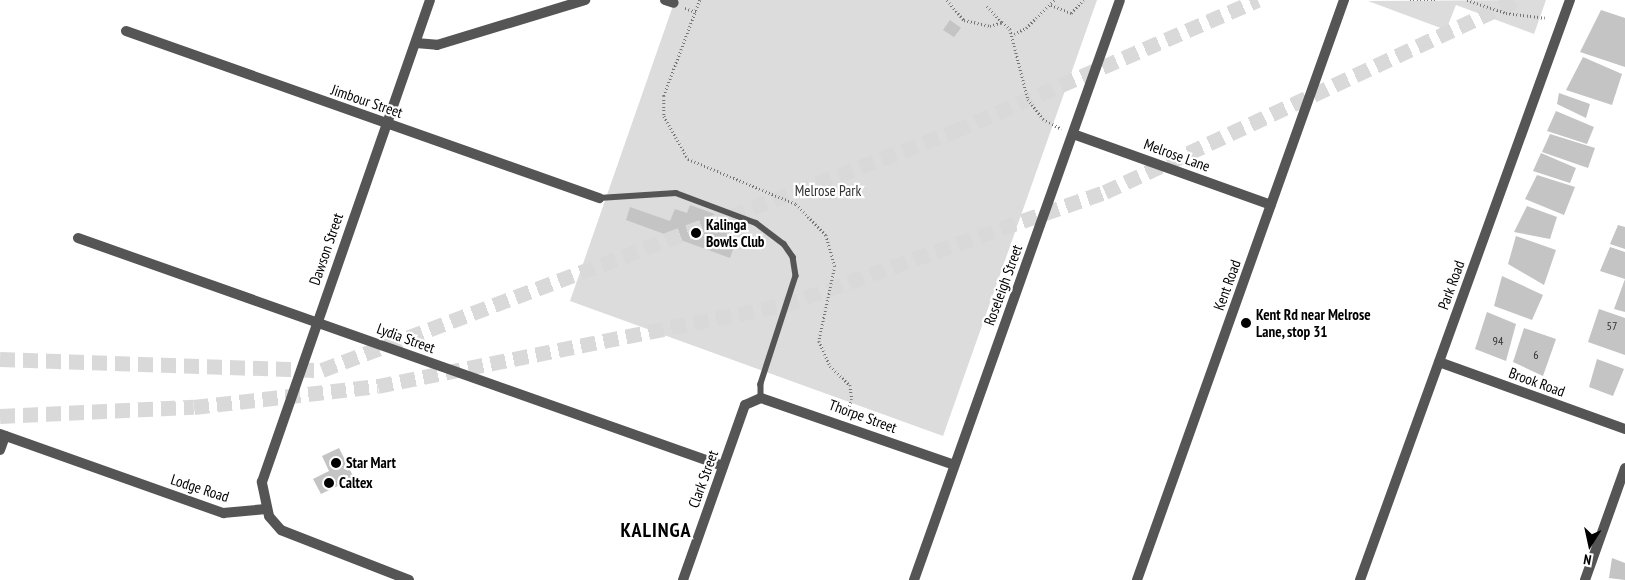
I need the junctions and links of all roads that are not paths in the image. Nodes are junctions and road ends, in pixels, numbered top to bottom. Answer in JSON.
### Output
{"nodes":[{"id":1,"x":430,"y":0,"type":"edge"},
{"id":2,"x":585,"y":0,"type":"edge"},
{"id":3,"x":1120,"y":0,"type":"edge"},
{"id":4,"x":1344,"y":0,"type":"edge"},
{"id":5,"x":1570,"y":0,"type":"edge"},
{"id":6,"x":126,"y":31,"type":"dead end"},
{"id":7,"x":416,"y":42,"type":"junction"},
{"id":8,"x":387,"y":123,"type":"junction"},
{"id":9,"x":1072,"y":134,"type":"junction"},
{"id":10,"x":598,"y":198,"type":"joint"},
{"id":11,"x":1271,"y":205,"type":"junction"},
{"id":12,"x":78,"y":238,"type":"dead end"},
{"id":13,"x":316,"y":322,"type":"junction"},
{"id":14,"x":1439,"y":362,"type":"junction"},
{"id":15,"x":761,"y":398,"type":"junction"},
{"id":16,"x":1625,"y":429,"type":"edge"},
{"id":17,"x":2,"y":435,"type":"edge"},
{"id":18,"x":0,"y":450,"type":"edge"},
{"id":19,"x":954,"y":464,"type":"junction"},
{"id":20,"x":723,"y":466,"type":"junction"},
{"id":21,"x":1625,"y":468,"type":"edge"},
{"id":22,"x":266,"y":509,"type":"junction"},
{"id":23,"x":409,"y":580,"type":"edge"},
{"id":24,"x":683,"y":580,"type":"edge"},
{"id":25,"x":914,"y":580,"type":"edge"},
{"id":26,"x":1137,"y":580,"type":"edge"},
{"id":27,"x":1360,"y":580,"type":"edge"},
{"id":28,"x":1585,"y":580,"type":"edge"}],
"edges":[{"from":1,"to":7,"type":"street","name":"Dawson Street"},
{"from":2,"to":7,"type":"street"},
{"from":3,"to":9,"type":"street","name":"Roseleigh Street"},
{"from":4,"to":11,"type":"street","name":"Kent Road"},
{"from":5,"to":14,"type":"street","name":"Park Road"},
{"from":6,"to":8,"type":"street","name":"Jimbour Street"},
{"from":7,"to":8,"type":"street","name":"Dawson Street"},
{"from":8,"to":10,"type":"street","name":"Jimbour Street"},
{"from":8,"to":13,"type":"street","name":"Dawson Street"},
{"from":9,"to":11,"type":"street","name":"Melrose Lane"},
{"from":9,"to":19,"type":"street","name":"Roseleigh Street"},
{"from":10,"to":15,"type":"lane"},
{"from":11,"to":26,"type":"street","name":"Kent Road"},
{"from":12,"to":13,"type":"street","name":"Lydia Street"},
{"from":13,"to":20,"type":"street","name":"Lydia Street"},
{"from":13,"to":22,"type":"street","name":"Dawson Street"},
{"from":14,"to":16,"type":"street","name":"Brook Road"},
{"from":14,"to":27,"type":"street","name":"Park Road"},
{"from":15,"to":19,"type":"street","name":"Thorpe Street"},
{"from":15,"to":20,"type":"street","name":"Clark Street"},
{"from":17,"to":18,"type":"street"},
{"from":17,"to":22,"type":"street","name":"Lodge Road"},
{"from":19,"to":25,"type":"street","name":"Roseleigh Street"},
{"from":20,"to":24,"type":"street","name":"Clark Street"},
{"from":21,"to":28,"type":"street"},
{"from":22,"to":23,"type":"street"}]}
